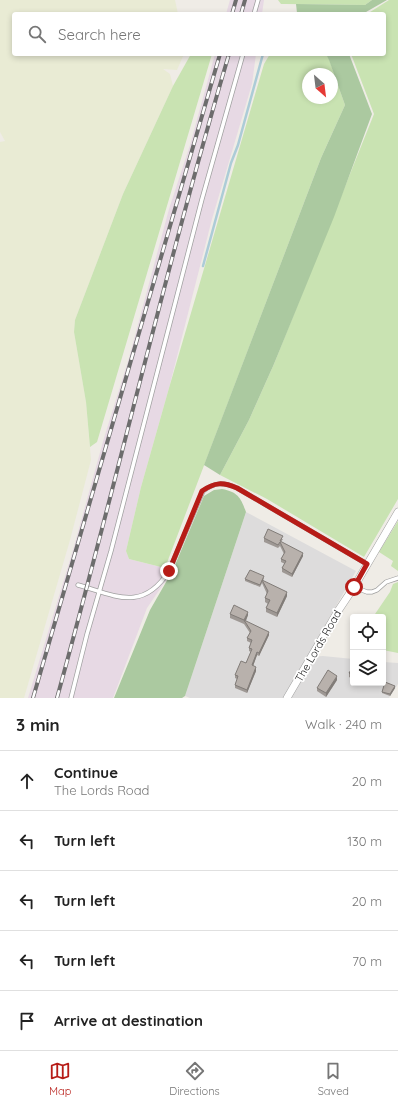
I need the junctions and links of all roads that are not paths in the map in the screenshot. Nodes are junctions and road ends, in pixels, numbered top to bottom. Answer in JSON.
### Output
{"nodes":[{"id":1,"x":258,"y":0,"type":"edge"},
{"id":2,"x":255,"y":12,"type":"edge"},
{"id":3,"x":242,"y":56,"type":"edge"},
{"id":4,"x":398,"y":512,"type":"edge"},
{"id":5,"x":367,"y":564,"type":"junction"},
{"id":6,"x":398,"y":578,"type":"edge"},
{"id":7,"x":78,"y":585,"type":"dead end"},
{"id":8,"x":354,"y":587,"type":"junction"},
{"id":9,"x":98,"y":591,"type":"junction"},
{"id":10,"x":71,"y":698,"type":"edge"},
{"id":11,"x":287,"y":698,"type":"edge"}],
"edges":[{"from":1,"to":2,"type":"lane"},
{"from":3,"to":9,"type":"lane"},
{"from":4,"to":5,"type":"street","name":"The Lords Road"},
{"from":5,"to":8,"type":"street","name":"The Lords Road"},
{"from":5,"to":9,"type":"lane"},
{"from":6,"to":8,"type":"lane"},
{"from":7,"to":9,"type":"lane"},
{"from":8,"to":11,"type":"street","name":"The Lords Road"},
{"from":9,"to":10,"type":"lane"}]}
